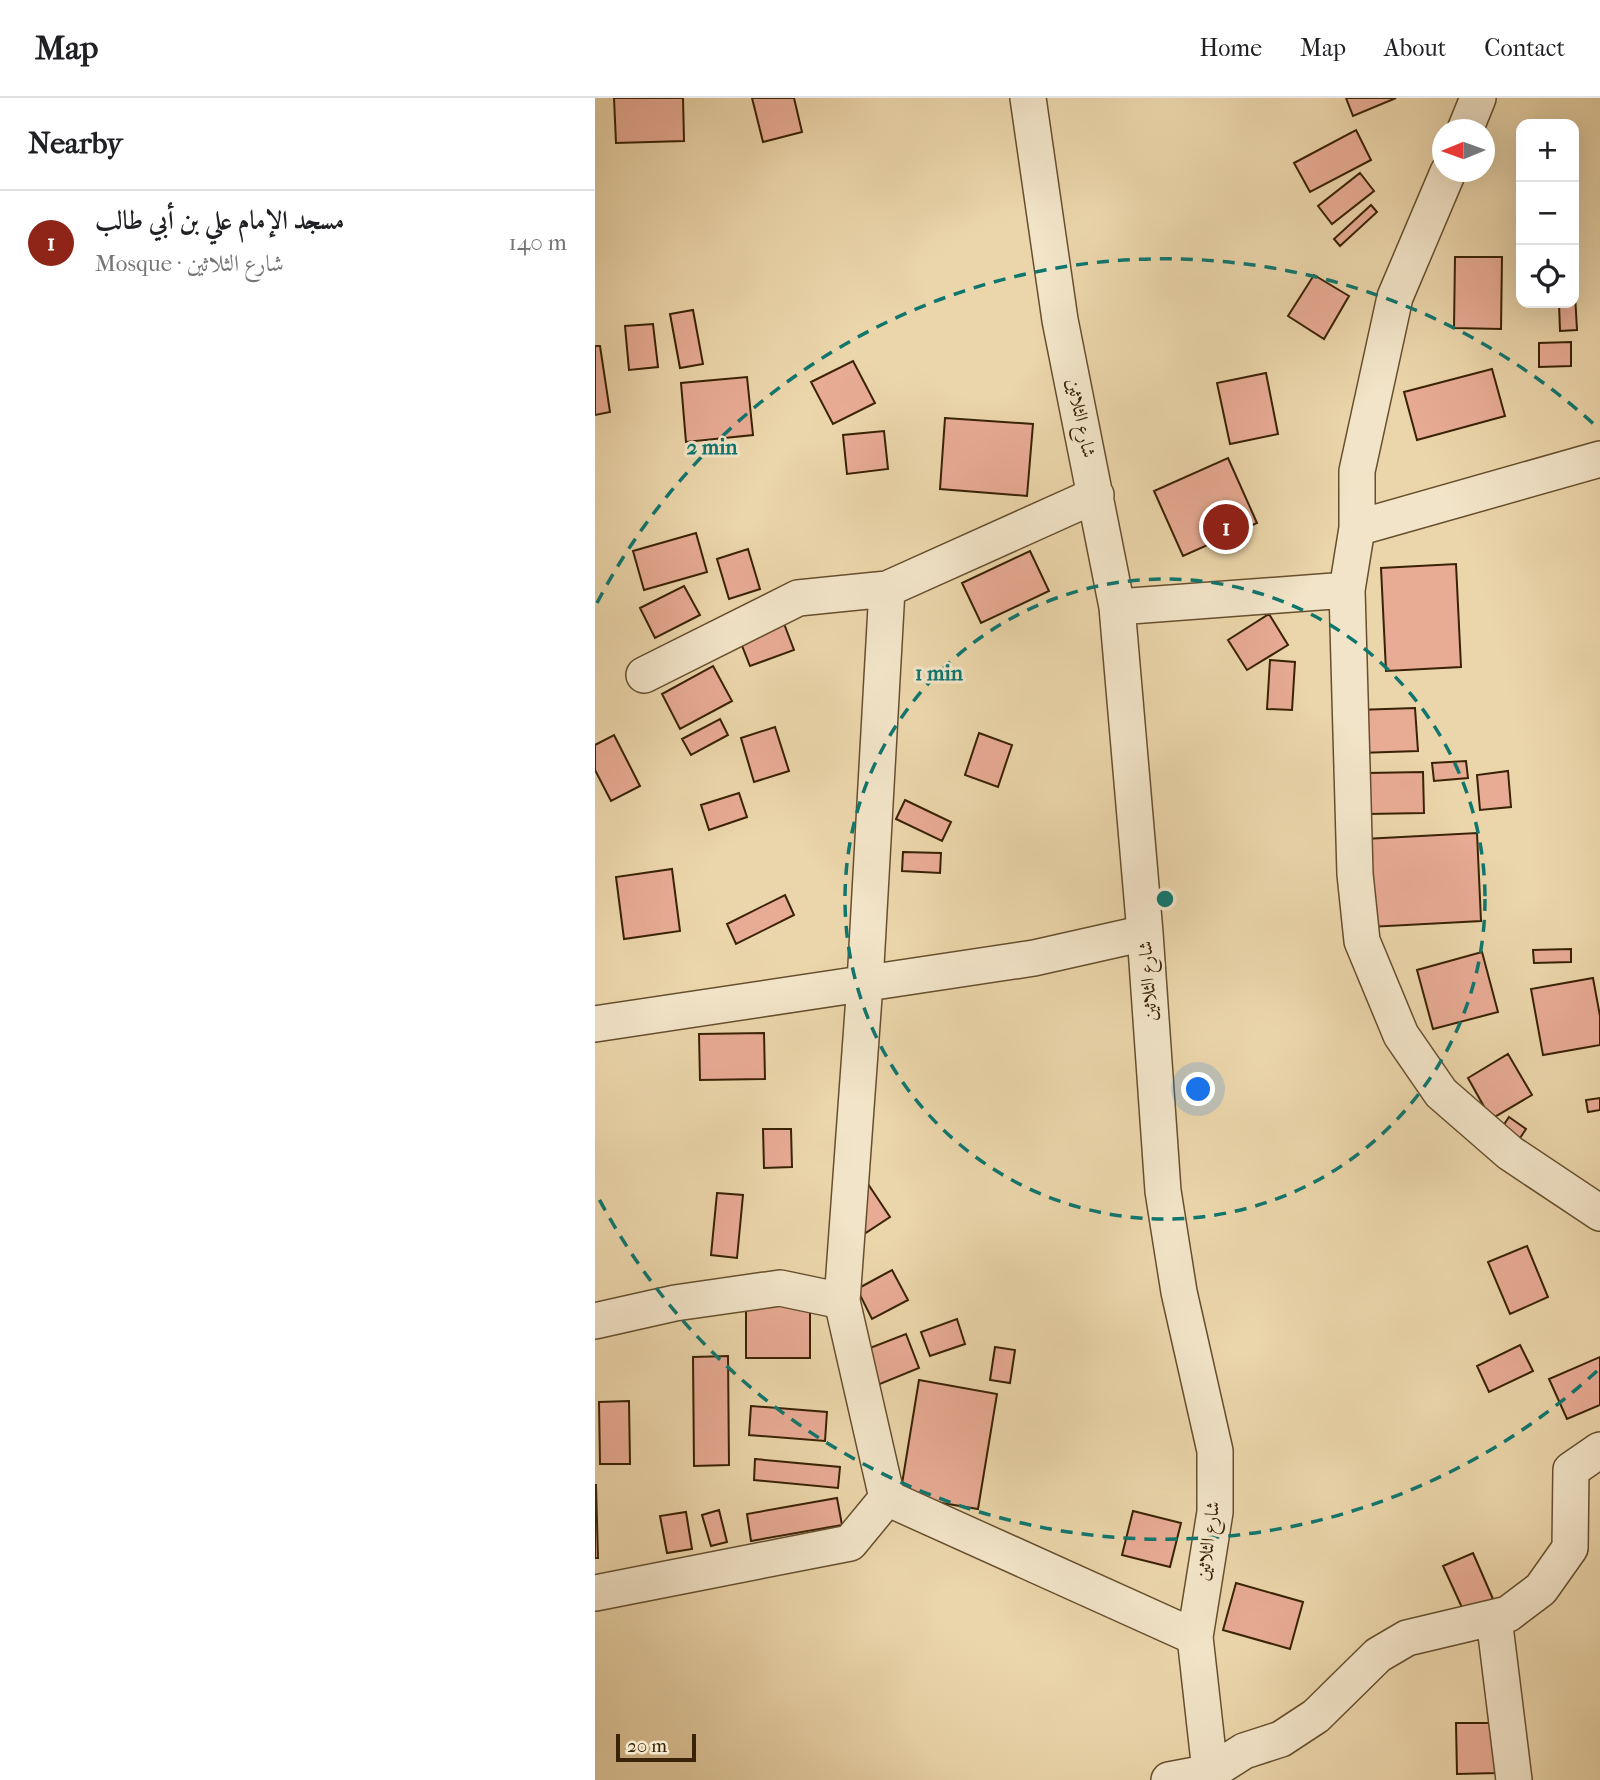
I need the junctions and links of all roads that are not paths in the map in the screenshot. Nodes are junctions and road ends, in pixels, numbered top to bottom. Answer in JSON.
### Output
{"nodes":[{"id":1,"x":1028,"y":98,"type":"edge"},
{"id":2,"x":1478,"y":98,"type":"edge"},
{"id":3,"x":1469,"y":119,"type":"edge"},
{"id":4,"x":1444,"y":182,"type":"edge"},
{"id":5,"x":1600,"y":459,"type":"edge"},
{"id":6,"x":1096,"y":495,"type":"junction"},
{"id":7,"x":1357,"y":528,"type":"junction"},
{"id":8,"x":887,"y":589,"type":"junction"},
{"id":9,"x":1347,"y":590,"type":"junction"},
{"id":10,"x":1117,"y":607,"type":"junction"},
{"id":11,"x":645,"y":675,"type":"dead end"},
{"id":12,"x":1145,"y":933,"type":"junction"},
{"id":13,"x":865,"y":983,"type":"junction"},
{"id":14,"x":595,"y":1024,"type":"edge"},
{"id":15,"x":1600,"y":1213,"type":"edge"},
{"id":16,"x":842,"y":1301,"type":"junction"},
{"id":17,"x":595,"y":1321,"type":"edge"},
{"id":18,"x":1600,"y":1450,"type":"edge"},
{"id":19,"x":887,"y":1498,"type":"junction"},
{"id":20,"x":595,"y":1593,"type":"edge"},
{"id":21,"x":1494,"y":1618,"type":"junction"},
{"id":22,"x":1195,"y":1637,"type":"junction"},
{"id":23,"x":1211,"y":1776,"type":"edge"},
{"id":24,"x":1169,"y":1780,"type":"edge"},
{"id":25,"x":1514,"y":1780,"type":"edge"}],
"edges":[{"from":1,"to":6,"type":"street","name":"شارع الثلاثين"},
{"from":2,"to":3,"type":"street"},
{"from":4,"to":7,"type":"street"},
{"from":5,"to":7,"type":"street"},
{"from":6,"to":8,"type":"street"},
{"from":6,"to":10,"type":"street","name":"شارع الثلاثين"},
{"from":7,"to":9,"type":"street"},
{"from":8,"to":11,"type":"street"},
{"from":8,"to":13,"type":"street"},
{"from":9,"to":10,"type":"street"},
{"from":9,"to":15,"type":"street"},
{"from":10,"to":12,"type":"street","name":"شارع الثلاثين"},
{"from":12,"to":13,"type":"street"},
{"from":12,"to":22,"type":"street","name":"شارع الثلاثين"},
{"from":13,"to":14,"type":"street"},
{"from":13,"to":16,"type":"street"},
{"from":16,"to":17,"type":"street"},
{"from":16,"to":19,"type":"street"},
{"from":18,"to":21,"type":"street"},
{"from":19,"to":20,"type":"street"},
{"from":19,"to":22,"type":"street"},
{"from":21,"to":23,"type":"street"},
{"from":21,"to":25,"type":"street"},
{"from":22,"to":23,"type":"street","name":"شارع الثلاثين"},
{"from":23,"to":24,"type":"street"}]}
